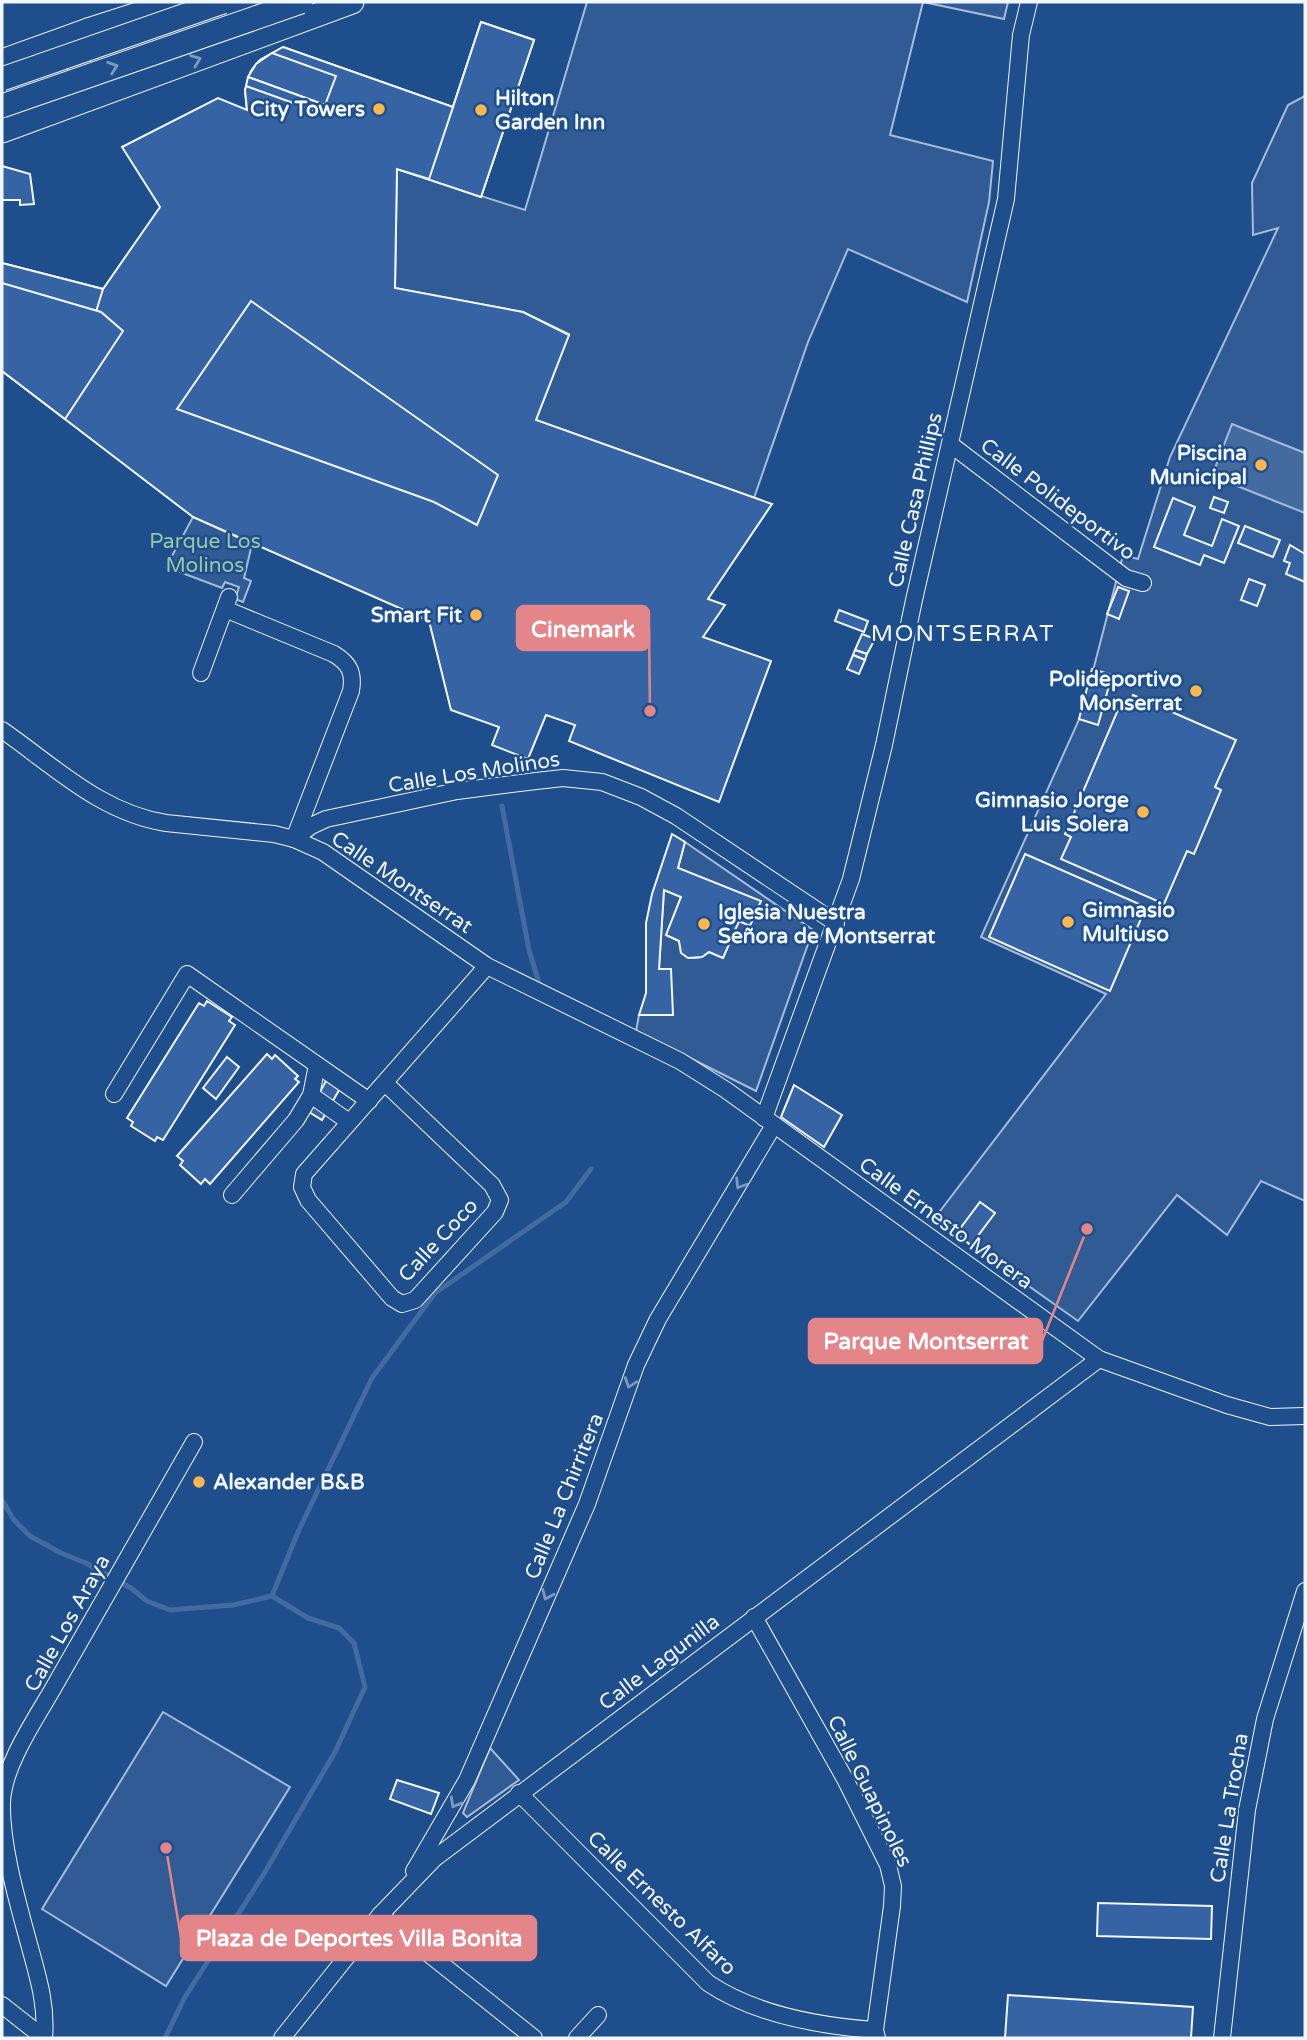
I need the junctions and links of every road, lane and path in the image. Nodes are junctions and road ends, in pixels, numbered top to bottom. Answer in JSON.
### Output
{"nodes":[{"id":1,"x":175,"y":2,"type":"edge"},
{"id":2,"x":223,"y":2,"type":"edge"},
{"id":3,"x":301,"y":2,"type":"edge"},
{"id":4,"x":352,"y":2,"type":"edge"},
{"id":5,"x":1029,"y":2,"type":"edge"},
{"id":6,"x":88,"y":30,"type":"junction"},
{"id":7,"x":2,"y":61,"type":"edge"},
{"id":8,"x":2,"y":79,"type":"edge"},
{"id":9,"x":86,"y":101,"type":"junction"},
{"id":10,"x":2,"y":106,"type":"edge"},
{"id":11,"x":45,"y":116,"type":"junction"},
{"id":12,"x":2,"y":131,"type":"edge"},
{"id":13,"x":950,"y":444,"type":"junction"},
{"id":14,"x":1143,"y":583,"type":"dead end"},
{"id":15,"x":201,"y":673,"type":"dead end"},
{"id":16,"x":2,"y":730,"type":"edge"},
{"id":17,"x":294,"y":839,"type":"junction"},
{"id":18,"x":836,"y":923,"type":"junction"},
{"id":19,"x":487,"y":966,"type":"junction"},
{"id":20,"x":317,"y":1065,"type":"junction"},
{"id":21,"x":385,"y":1083,"type":"junction"},
{"id":22,"x":114,"y":1094,"type":"dead end"},
{"id":23,"x":311,"y":1095,"type":"junction"},
{"id":24,"x":369,"y":1101,"type":"junction"},
{"id":25,"x":349,"y":1122,"type":"junction"},
{"id":26,"x":769,"y":1122,"type":"junction"},
{"id":27,"x":232,"y":1195,"type":"dead end"},
{"id":28,"x":1099,"y":1359,"type":"junction"},
{"id":29,"x":1305,"y":1416,"type":"edge"},
{"id":30,"x":194,"y":1442,"type":"dead end"},
{"id":31,"x":1305,"y":1591,"type":"edge"},
{"id":32,"x":754,"y":1617,"type":"junction"},
{"id":33,"x":519,"y":1793,"type":"junction"},
{"id":34,"x":405,"y":1888,"type":"junction"},
{"id":35,"x":380,"y":1915,"type":"junction"},
{"id":36,"x":2,"y":2005,"type":"edge"},
{"id":37,"x":598,"y":2015,"type":"dead end"},
{"id":38,"x":876,"y":2034,"type":"edge"},
{"id":39,"x":44,"y":2038,"type":"edge"},
{"id":40,"x":282,"y":2038,"type":"edge"},
{"id":41,"x":534,"y":2038,"type":"edge"},
{"id":42,"x":577,"y":2038,"type":"edge"},
{"id":43,"x":1222,"y":2038,"type":"edge"}],
"edges":[{"from":1,"to":6,"type":"main road"},
{"from":2,"to":8,"type":"main road","bridge":true},
{"from":10,"to":3,"type":"main road","one_way":true,"bridge":true},
{"from":9,"to":4,"type":"main road","one_way":true},
{"from":5,"to":13,"type":"street","name":"Calle Casa Phillips"},
{"from":6,"to":7,"type":"main road"},
{"from":6,"to":9,"type":"main road"},
{"from":7,"to":11,"type":"main road"},
{"from":9,"to":11,"type":"main road"},
{"from":11,"to":12,"type":"main road"},
{"from":13,"to":14,"type":"street","name":"Calle Polideportivo"},
{"from":13,"to":18,"type":"street","name":"Calle Casa Phillips"},
{"from":15,"to":17,"type":"street"},
{"from":16,"to":17,"type":"street","name":"Calle Montserrat"},
{"from":17,"to":18,"type":"street","name":"Calle Los Molinos"},
{"from":17,"to":19,"type":"street","name":"Calle Montserrat"},
{"from":18,"to":26,"type":"street","name":"Calle Casa Phillips"},
{"from":19,"to":21,"type":"street","name":"Calle Coco"},
{"from":19,"to":26,"type":"street","name":"Calle Montserrat"},
{"from":20,"to":22,"type":"street"},
{"from":20,"to":23,"type":"street"},
{"from":20,"to":24,"type":"street"},
{"from":21,"to":24,"type":"street","name":"Calle Coco"},
{"from":21,"to":25,"type":"street","name":"Calle Coco"},
{"from":23,"to":25,"type":"street"},
{"from":23,"to":27,"type":"street"},
{"from":24,"to":25,"type":"street","name":"Calle Coco"},
{"from":26,"to":28,"type":"street","name":"Calle Ernesto Morera"},
{"from":26,"to":34,"type":"street","name":"Calle La Chirritera","one_way":true},
{"from":28,"to":29,"type":"street","name":"Calle Ernesto Morera"},
{"from":28,"to":32,"type":"street","name":"Calle Lagunilla"},
{"from":30,"to":39,"type":"street","name":"Calle Los Araya"},
{"from":31,"to":43,"type":"street","name":"Calle La Trocha"},
{"from":32,"to":33,"type":"street","name":"Calle Lagunilla"},
{"from":32,"to":38,"type":"street","name":"Calle Guapinoles"},
{"from":33,"to":34,"type":"street","name":"Calle Lagunilla"},
{"from":33,"to":38,"type":"street","name":"Calle Ernesto Alfaro"},
{"from":34,"to":35,"type":"street","name":"Calle Lagunilla"},
{"from":35,"to":40,"type":"street","name":"Calle Lagunilla"},
{"from":35,"to":41,"type":"street"},
{"from":36,"to":39,"type":"street"},
{"from":37,"to":42,"type":"street"}]}
